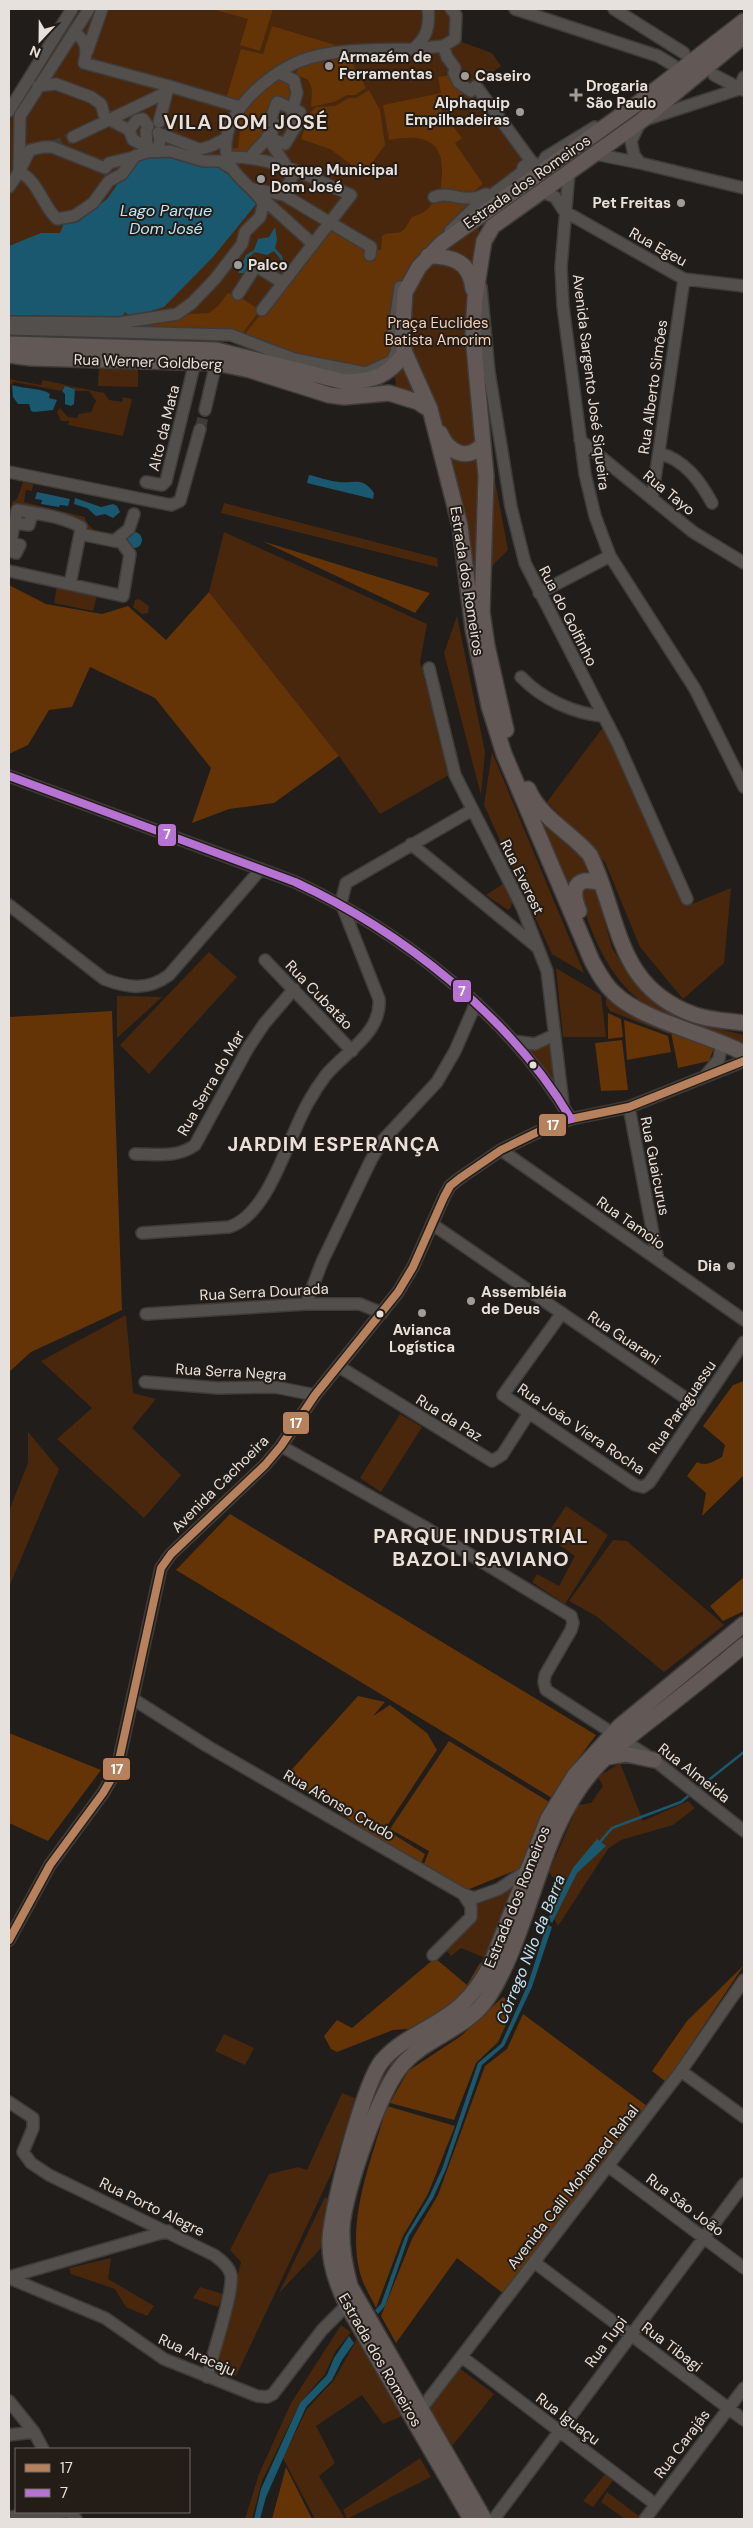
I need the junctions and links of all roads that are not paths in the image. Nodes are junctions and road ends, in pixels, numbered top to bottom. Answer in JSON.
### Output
{"nodes":[{"id":1,"x":72,"y":9,"type":"edge"},
{"id":2,"x":89,"y":9,"type":"edge"},
{"id":3,"x":102,"y":9,"type":"edge"},
{"id":4,"x":428,"y":9,"type":"edge"},
{"id":5,"x":451,"y":9,"type":"edge"},
{"id":6,"x":515,"y":9,"type":"edge"},
{"id":7,"x":614,"y":9,"type":"edge"},
{"id":8,"x":744,"y":21,"type":"edge"},
{"id":9,"x":638,"y":26,"type":"junction"},
{"id":10,"x":74,"y":32,"type":"junction"},
{"id":11,"x":744,"y":36,"type":"edge"},
{"id":12,"x":443,"y":46,"type":"junction"},
{"id":13,"x":629,"y":46,"type":"junction"},
{"id":14,"x":413,"y":49,"type":"junction"},
{"id":15,"x":684,"y":53,"type":"dead end"},
{"id":16,"x":87,"y":54,"type":"junction"},
{"id":17,"x":714,"y":74,"type":"dead end"},
{"id":18,"x":285,"y":75,"type":"junction"},
{"id":19,"x":673,"y":77,"type":"junction"},
{"id":20,"x":744,"y":77,"type":"edge"},
{"id":21,"x":38,"y":86,"type":"junction"},
{"id":22,"x":168,"y":89,"type":"junction"},
{"id":23,"x":742,"y":90,"type":"edge"},
{"id":24,"x":240,"y":107,"type":"junction"},
{"id":25,"x":292,"y":110,"type":"junction"},
{"id":26,"x":9,"y":112,"type":"edge"},
{"id":27,"x":107,"y":120,"type":"junction"},
{"id":28,"x":641,"y":121,"type":"junction"},
{"id":29,"x":155,"y":127,"type":"junction"},
{"id":30,"x":129,"y":130,"type":"junction"},
{"id":31,"x":272,"y":132,"type":"junction"},
{"id":32,"x":74,"y":137,"type":"tunnel mouth"},
{"id":33,"x":227,"y":138,"type":"junction"},
{"id":34,"x":154,"y":149,"type":"junction"},
{"id":35,"x":199,"y":149,"type":"junction"},
{"id":36,"x":595,"y":154,"type":"junction"},
{"id":37,"x":186,"y":155,"type":"junction"},
{"id":38,"x":134,"y":157,"type":"junction"},
{"id":39,"x":227,"y":157,"type":"junction"},
{"id":40,"x":250,"y":157,"type":"junction"},
{"id":41,"x":640,"y":162,"type":"junction"},
{"id":42,"x":534,"y":163,"type":"dead end"},
{"id":43,"x":105,"y":168,"type":"junction"},
{"id":44,"x":291,"y":168,"type":"junction"},
{"id":45,"x":233,"y":169,"type":"junction"},
{"id":46,"x":20,"y":172,"type":"junction"},
{"id":47,"x":569,"y":172,"type":"junction"},
{"id":48,"x":109,"y":181,"type":"junction"},
{"id":49,"x":9,"y":187,"type":"edge"},
{"id":50,"x":253,"y":188,"type":"junction"},
{"id":51,"x":744,"y":188,"type":"edge"},
{"id":52,"x":542,"y":192,"type":"junction"},
{"id":53,"x":289,"y":197,"type":"junction"},
{"id":54,"x":434,"y":197,"type":"dead end"},
{"id":55,"x":564,"y":211,"type":"junction"},
{"id":56,"x":284,"y":220,"type":"junction"},
{"id":57,"x":330,"y":222,"type":"junction"},
{"id":58,"x":313,"y":244,"type":"junction"},
{"id":59,"x":370,"y":255,"type":"dead end"},
{"id":60,"x":428,"y":256,"type":"junction"},
{"id":61,"x":479,"y":268,"type":"junction"},
{"id":62,"x":684,"y":279,"type":"junction"},
{"id":63,"x":283,"y":282,"type":"junction"},
{"id":64,"x":744,"y":286,"type":"edge"},
{"id":65,"x":238,"y":294,"type":"dead end"},
{"id":66,"x":474,"y":298,"type":"junction"},
{"id":67,"x":262,"y":310,"type":"dead end"},
{"id":68,"x":9,"y":322,"type":"edge"},
{"id":69,"x":9,"y":330,"type":"edge"},
{"id":70,"x":9,"y":344,"type":"edge"},
{"id":71,"x":405,"y":353,"type":"junction"},
{"id":72,"x":9,"y":355,"type":"edge"},
{"id":73,"x":195,"y":362,"type":"junction"},
{"id":74,"x":216,"y":363,"type":"junction"},
{"id":75,"x":387,"y":372,"type":"junction"},
{"id":76,"x":387,"y":392,"type":"junction"},
{"id":77,"x":430,"y":409,"type":"junction"},
{"id":78,"x":205,"y":410,"type":"tunnel mouth"},
{"id":79,"x":200,"y":430,"type":"tunnel mouth"},
{"id":80,"x":580,"y":440,"type":"junction"},
{"id":81,"x":482,"y":445,"type":"junction"},
{"id":82,"x":660,"y":454,"type":"junction"},
{"id":83,"x":9,"y":472,"type":"edge"},
{"id":84,"x":146,"y":482,"type":"dead end"},
{"id":85,"x":652,"y":499,"type":"junction"},
{"id":86,"x":712,"y":504,"type":"dead end"},
{"id":87,"x":134,"y":514,"type":"dead end"},
{"id":88,"x":80,"y":534,"type":"junction"},
{"id":89,"x":114,"y":541,"type":"junction"},
{"id":90,"x":11,"y":548,"type":"edge"},
{"id":91,"x":610,"y":556,"type":"junction"},
{"id":92,"x":744,"y":563,"type":"edge"},
{"id":93,"x":10,"y":572,"type":"edge"},
{"id":94,"x":70,"y":584,"type":"junction"},
{"id":95,"x":539,"y":593,"type":"junction"},
{"id":96,"x":428,"y":668,"type":"dead end"},
{"id":97,"x":521,"y":677,"type":"dead end"},
{"id":98,"x":602,"y":716,"type":"junction"},
{"id":99,"x":9,"y":776,"type":"edge"},
{"id":100,"x":744,"y":787,"type":"edge"},
{"id":101,"x":472,"y":810,"type":"junction"},
{"id":102,"x":411,"y":844,"type":"junction"},
{"id":103,"x":261,"y":869,"type":"junction"},
{"id":104,"x":601,"y":883,"type":"junction"},
{"id":105,"x":687,"y":899,"type":"dead end"},
{"id":106,"x":341,"y":904,"type":"junction"},
{"id":107,"x":9,"y":905,"type":"edge"},
{"id":108,"x":539,"y":948,"type":"junction"},
{"id":109,"x":265,"y":960,"type":"dead end"},
{"id":110,"x":294,"y":989,"type":"junction"},
{"id":111,"x":476,"y":1003,"type":"junction"},
{"id":112,"x":640,"y":1010,"type":"junction"},
{"id":113,"x":744,"y":1023,"type":"edge"},
{"id":114,"x":554,"y":1035,"type":"junction"},
{"id":115,"x":514,"y":1041,"type":"junction"},
{"id":116,"x":722,"y":1042,"type":"junction"},
{"id":117,"x":352,"y":1051,"type":"junction"},
{"id":118,"x":744,"y":1053,"type":"edge"},
{"id":119,"x":744,"y":1061,"type":"edge"},
{"id":120,"x":703,"y":1078,"type":"junction"},
{"id":121,"x":564,"y":1106,"type":"junction"},
{"id":122,"x":629,"y":1107,"type":"junction"},
{"id":123,"x":571,"y":1119,"type":"junction"},
{"id":124,"x":501,"y":1150,"type":"junction"},
{"id":125,"x":135,"y":1154,"type":"dead end"},
{"id":126,"x":432,"y":1224,"type":"junction"},
{"id":127,"x":142,"y":1233,"type":"dead end"},
{"id":128,"x":658,"y":1260,"type":"junction"},
{"id":129,"x":306,"y":1304,"type":"junction"},
{"id":130,"x":382,"y":1313,"type":"junction"},
{"id":131,"x":562,"y":1313,"type":"junction"},
{"id":132,"x":146,"y":1314,"type":"dead end"},
{"id":133,"x":744,"y":1320,"type":"edge"},
{"id":134,"x":744,"y":1342,"type":"edge"},
{"id":135,"x":338,"y":1366,"type":"junction"},
{"id":136,"x":145,"y":1382,"type":"dead end"},
{"id":137,"x":314,"y":1395,"type":"junction"},
{"id":138,"x":700,"y":1408,"type":"junction"},
{"id":139,"x":529,"y":1413,"type":"junction"},
{"id":140,"x":281,"y":1446,"type":"junction"},
{"id":141,"x":643,"y":1487,"type":"joint"},
{"id":142,"x":744,"y":1624,"type":"edge"},
{"id":143,"x":744,"y":1645,"type":"edge"},
{"id":144,"x":133,"y":1699,"type":"junction"},
{"id":145,"x":643,"y":1707,"type":"junction"},
{"id":146,"x":625,"y":1736,"type":"junction"},
{"id":147,"x":641,"y":1751,"type":"joint"},
{"id":148,"x":607,"y":1757,"type":"junction"},
{"id":149,"x":654,"y":1760,"type":"junction"},
{"id":150,"x":744,"y":1831,"type":"edge"},
{"id":151,"x":529,"y":1869,"type":"junction"},
{"id":152,"x":463,"y":1894,"type":"junction"},
{"id":153,"x":9,"y":1940,"type":"edge"},
{"id":154,"x":432,"y":1955,"type":"dead end"},
{"id":155,"x":744,"y":1980,"type":"edge"},
{"id":156,"x":396,"y":2047,"type":"junction"},
{"id":157,"x":402,"y":2064,"type":"junction"},
{"id":158,"x":681,"y":2071,"type":"junction"},
{"id":159,"x":9,"y":2102,"type":"edge"},
{"id":160,"x":744,"y":2117,"type":"edge"},
{"id":161,"x":608,"y":2166,"type":"junction"},
{"id":162,"x":744,"y":2184,"type":"edge"},
{"id":163,"x":168,"y":2231,"type":"junction"},
{"id":164,"x":704,"y":2238,"type":"junction"},
{"id":165,"x":534,"y":2262,"type":"junction"},
{"id":166,"x":744,"y":2268,"type":"edge"},
{"id":167,"x":9,"y":2278,"type":"edge"},
{"id":168,"x":347,"y":2305,"type":"junction"},
{"id":169,"x":631,"y":2334,"type":"junction"},
{"id":170,"x":462,"y":2357,"type":"junction"},
{"id":171,"x":207,"y":2376,"type":"junction"},
{"id":172,"x":744,"y":2388,"type":"edge"},
{"id":173,"x":9,"y":2401,"type":"edge"},
{"id":174,"x":728,"y":2408,"type":"junction"},
{"id":175,"x":421,"y":2409,"type":"junction"},
{"id":176,"x":744,"y":2420,"type":"edge"},
{"id":177,"x":558,"y":2431,"type":"junction"},
{"id":178,"x":34,"y":2432,"type":"junction"},
{"id":179,"x":9,"y":2435,"type":"edge"},
{"id":180,"x":42,"y":2448,"type":"edge"},
{"id":181,"x":655,"y":2504,"type":"junction"},
{"id":182,"x":54,"y":2513,"type":"edge"},
{"id":183,"x":9,"y":2517,"type":"edge"},
{"id":184,"x":471,"y":2519,"type":"edge"},
{"id":185,"x":484,"y":2519,"type":"edge"},
{"id":186,"x":494,"y":2519,"type":"edge"},
{"id":187,"x":644,"y":2519,"type":"edge"}],
"edges":[{"from":1,"to":26,"type":"street"},
{"from":2,"to":10,"type":"street"},
{"from":3,"to":16,"type":"street"},
{"from":4,"to":14,"type":"street"},
{"from":5,"to":12,"type":"street"},
{"from":6,"to":13,"type":"street"},
{"from":7,"to":9,"type":"street"},
{"from":8,"to":19,"type":"main road","name":"Estrada dos Romeiros"},
{"from":9,"to":13,"type":"street"},
{"from":9,"to":15,"type":"street"},
{"from":10,"to":16,"type":"street"},
{"from":10,"to":21,"type":"street"},
{"from":11,"to":28,"type":"main road","name":"Estrada dos Romeiros"},
{"from":12,"to":14,"type":"street"},
{"from":12,"to":54,"type":"street"},
{"from":13,"to":19,"type":"street"},
{"from":14,"to":18,"type":"street"},
{"from":16,"to":22,"type":"street"},
{"from":17,"to":23,"type":"street"},
{"from":18,"to":24,"type":"street"},
{"from":18,"to":25,"type":"street"},
{"from":19,"to":60,"type":"main road","name":"Estrada dos Romeiros"},
{"from":20,"to":23,"type":"street"},
{"from":21,"to":27,"type":"street"},
{"from":21,"to":46,"type":"street"},
{"from":22,"to":24,"type":"street"},
{"from":22,"to":27,"type":"street"},
{"from":22,"to":29,"type":"street"},
{"from":23,"to":28,"type":"street"},
{"from":24,"to":33,"type":"street"},
{"from":25,"to":31,"type":"street"},
{"from":25,"to":31,"type":"street"},
{"from":27,"to":30,"type":"street"},
{"from":27,"to":32,"type":"street"},
{"from":28,"to":36,"type":"main road","name":"Estrada dos Romeiros"},
{"from":28,"to":41,"type":"street"},
{"from":29,"to":30,"type":"street"},
{"from":29,"to":34,"type":"street"},
{"from":29,"to":35,"type":"street"},
{"from":30,"to":34,"type":"street"},
{"from":31,"to":40,"type":"street"},
{"from":31,"to":44,"type":"street"},
{"from":33,"to":35,"type":"street"},
{"from":33,"to":39,"type":"street"},
{"from":34,"to":37,"type":"street"},
{"from":34,"to":38,"type":"street"},
{"from":35,"to":37,"type":"street"},
{"from":36,"to":41,"type":"street"},
{"from":36,"to":47,"type":"main road","name":"Estrada dos Romeiros"},
{"from":37,"to":45,"type":"street"},
{"from":38,"to":43,"type":"street"},
{"from":38,"to":48,"type":"street"},
{"from":39,"to":40,"type":"street"},
{"from":39,"to":45,"type":"street"},
{"from":40,"to":44,"type":"street"},
{"from":41,"to":51,"type":"street"},
{"from":42,"to":69,"type":"street"},
{"from":43,"to":46,"type":"street"},
{"from":43,"to":48,"type":"street"},
{"from":44,"to":53,"type":"street"},
{"from":44,"to":57,"type":"street"},
{"from":45,"to":50,"type":"street"},
{"from":46,"to":48,"type":"street"},
{"from":46,"to":49,"type":"street"},
{"from":47,"to":52,"type":"main road","name":"Estrada dos Romeiros"},
{"from":47,"to":55,"type":"street","name":"Avenida Sargento José Siqueira"},
{"from":50,"to":53,"type":"street"},
{"from":50,"to":56,"type":"street"},
{"from":50,"to":68,"type":"street"},
{"from":52,"to":55,"type":"street"},
{"from":52,"to":61,"type":"main road","name":"Estrada dos Romeiros"},
{"from":53,"to":56,"type":"street"},
{"from":53,"to":57,"type":"street"},
{"from":55,"to":62,"type":"street","name":"Rua Egeu"},
{"from":55,"to":80,"type":"street","name":"Avenida Sargento José Siqueira"},
{"from":56,"to":58,"type":"street"},
{"from":57,"to":58,"type":"street"},
{"from":57,"to":59,"type":"street"},
{"from":58,"to":63,"type":"street"},
{"from":60,"to":66,"type":"main road"},
{"from":60,"to":71,"type":"main road","name":"Estrada dos Romeiros"},
{"from":61,"to":66,"type":"main road","name":"Estrada dos Romeiros"},
{"from":61,"to":95,"type":"street","name":"Rua do Golfinho"},
{"from":62,"to":64,"type":"street","name":"Rua Egeu"},
{"from":62,"to":82,"type":"street","name":"Rua Alberto Simões"},
{"from":63,"to":65,"type":"street"},
{"from":63,"to":67,"type":"street"},
{"from":66,"to":81,"type":"main road","name":"Estrada dos Romeiros"},
{"from":70,"to":75,"type":"main road","name":"Rua Werner Goldberg"},
{"from":71,"to":75,"type":"main road","name":"Rua Werner Goldberg"},
{"from":71,"to":77,"type":"main road","name":"Estrada dos Romeiros"},
{"from":72,"to":73,"type":"main road","name":"Rua Werner Goldberg"},
{"from":73,"to":74,"type":"main road","name":"Rua Werner Goldberg"},
{"from":73,"to":84,"type":"street","name":"Alto da Mata"},
{"from":74,"to":76,"type":"main road","name":"Rua Werner Goldberg"},
{"from":74,"to":78,"type":"street"},
{"from":75,"to":76,"type":"main road"},
{"from":76,"to":77,"type":"main road","name":"Rua Werner Goldberg"},
{"from":77,"to":81,"type":"main road"},
{"from":77,"to":112,"type":"main road","name":"Estrada dos Romeiros"},
{"from":79,"to":83,"type":"street"},
{"from":80,"to":85,"type":"street","name":"Rua Tayo"},
{"from":80,"to":91,"type":"street","name":"Avenida Sargento José Siqueira"},
{"from":81,"to":104,"type":"main road","name":"Estrada dos Romeiros"},
{"from":82,"to":85,"type":"street","name":"Rua Alberto Simões"},
{"from":82,"to":86,"type":"street"},
{"from":85,"to":92,"type":"street","name":"Rua Tayo"},
{"from":87,"to":89,"type":"street"},
{"from":88,"to":89,"type":"street"},
{"from":88,"to":90,"type":"street"},
{"from":88,"to":94,"type":"street"},
{"from":89,"to":94,"type":"street"},
{"from":90,"to":93,"type":"street"},
{"from":91,"to":95,"type":"street"},
{"from":91,"to":100,"type":"street","name":"Avenida Sargento José Siqueira"},
{"from":93,"to":94,"type":"street"},
{"from":95,"to":98,"type":"street","name":"Rua do Golfinho"},
{"from":96,"to":101,"type":"street","name":"Rua Everest"},
{"from":97,"to":98,"type":"street"},
{"from":98,"to":105,"type":"street","name":"Rua do Golfinho"},
{"from":99,"to":103,"type":"street"},
{"from":101,"to":102,"type":"street"},
{"from":101,"to":108,"type":"street","name":"Rua Everest"},
{"from":102,"to":106,"type":"street"},
{"from":102,"to":108,"type":"street"},
{"from":103,"to":106,"type":"street"},
{"from":103,"to":107,"type":"street"},
{"from":104,"to":112,"type":"main road"},
{"from":104,"to":113,"type":"main road","name":"Estrada dos Romeiros"},
{"from":106,"to":111,"type":"street"},
{"from":106,"to":117,"type":"street"},
{"from":108,"to":114,"type":"street","name":"Rua Everest"},
{"from":109,"to":110,"type":"street","name":"Rua Cubatão"},
{"from":110,"to":117,"type":"street","name":"Rua Cubatão"},
{"from":110,"to":125,"type":"street","name":"Rua Serra do Mar"},
{"from":111,"to":115,"type":"street"},
{"from":111,"to":129,"type":"street"},
{"from":112,"to":116,"type":"main road","name":"Estrada dos Romeiros"},
{"from":114,"to":115,"type":"street"},
{"from":114,"to":121,"type":"street","name":"Rua Everest"},
{"from":115,"to":121,"type":"street"},
{"from":116,"to":118,"type":"main road","name":"Estrada dos Romeiros"},
{"from":116,"to":120,"type":"street","name":"Avenida Cachoeira"},
{"from":117,"to":127,"type":"street"},
{"from":119,"to":120,"type":"street","name":"Avenida Cachoeira"},
{"from":120,"to":122,"type":"street","name":"Avenida Cachoeira"},
{"from":121,"to":123,"type":"street"},
{"from":122,"to":123,"type":"street","name":"Avenida Cachoeira"},
{"from":122,"to":128,"type":"street","name":"Rua Guaicurus"},
{"from":123,"to":124,"type":"street","name":"Avenida Cachoeira"},
{"from":124,"to":126,"type":"street","name":"Avenida Cachoeira"},
{"from":124,"to":128,"type":"street","name":"Rua Tamoio"},
{"from":126,"to":130,"type":"street","name":"Avenida Cachoeira"},
{"from":126,"to":131,"type":"street","name":"Rua Guarani"},
{"from":128,"to":133,"type":"street","name":"Rua Tamoio"},
{"from":129,"to":130,"type":"street","name":"Rua Serra Dourada"},
{"from":129,"to":132,"type":"street","name":"Rua Serra Dourada"},
{"from":130,"to":135,"type":"street","name":"Avenida Cachoeira"},
{"from":131,"to":138,"type":"street","name":"Rua Guarani"},
{"from":131,"to":139,"type":"street","name":"Rua João Viera Rocha"},
{"from":134,"to":138,"type":"street","name":"Rua Paraguassu"},
{"from":135,"to":137,"type":"street","name":"Avenida Cachoeira"},
{"from":135,"to":139,"type":"street","name":"Rua da Paz"},
{"from":136,"to":137,"type":"street","name":"Rua Serra Negra"},
{"from":137,"to":140,"type":"street","name":"Avenida Cachoeira"},
{"from":138,"to":141,"type":"street","name":"Rua Paraguassu"},
{"from":139,"to":141,"type":"street","name":"Rua João Viera Rocha"},
{"from":140,"to":144,"type":"street","name":"Avenida Cachoeira"},
{"from":140,"to":146,"type":"street"},
{"from":142,"to":145,"type":"main road","name":"Estrada dos Romeiros"},
{"from":143,"to":146,"type":"main road","name":"Estrada dos Romeiros"},
{"from":144,"to":152,"type":"street","name":"Rua Afonso Crudo"},
{"from":144,"to":153,"type":"street","name":"Avenida Cachoeira"},
{"from":145,"to":146,"type":"main road","name":"Estrada dos Romeiros"},
{"from":145,"to":146,"type":"main road"},
{"from":146,"to":147,"type":"main road"},
{"from":146,"to":148,"type":"main road","name":"Estrada dos Romeiros"},
{"from":146,"to":151,"type":"main road","name":"Estrada dos Romeiros"},
{"from":147,"to":149,"type":"street","name":"Rua Almeida"},
{"from":148,"to":149,"type":"main road"},
{"from":148,"to":157,"type":"main road","name":"Estrada dos Romeiros"},
{"from":149,"to":150,"type":"street","name":"Rua Almeida"},
{"from":151,"to":152,"type":"street"},
{"from":151,"to":156,"type":"main road","name":"Estrada dos Romeiros"},
{"from":152,"to":154,"type":"street"},
{"from":155,"to":158,"type":"street","name":"Avenida Calil Mohamed Rahal"},
{"from":156,"to":157,"type":"main road"},
{"from":156,"to":168,"type":"main road","name":"Estrada dos Romeiros"},
{"from":157,"to":175,"type":"main road","name":"Estrada dos Romeiros"},
{"from":158,"to":160,"type":"street"},
{"from":158,"to":161,"type":"street","name":"Avenida Calil Mohamed Rahal"},
{"from":159,"to":163,"type":"street","name":"Rua Porto Alegre"},
{"from":161,"to":164,"type":"street","name":"Rua São João"},
{"from":161,"to":165,"type":"street","name":"Avenida Calil Mohamed Rahal"},
{"from":162,"to":164,"type":"street","name":"Rua Tupi"},
{"from":163,"to":167,"type":"street"},
{"from":163,"to":171,"type":"street","name":"Rua Porto Alegre"},
{"from":164,"to":166,"type":"street","name":"Rua São João"},
{"from":164,"to":169,"type":"street","name":"Rua Tupi"},
{"from":165,"to":169,"type":"street","name":"Rua Tibagi"},
{"from":165,"to":170,"type":"street","name":"Avenida Calil Mohamed Rahal"},
{"from":167,"to":171,"type":"street","name":"Rua Aracaju"},
{"from":168,"to":171,"type":"street","name":"Rua Aracaju"},
{"from":168,"to":184,"type":"main road","name":"Estrada dos Romeiros"},
{"from":169,"to":174,"type":"street","name":"Rua Tibagi"},
{"from":169,"to":177,"type":"street","name":"Rua Tupi"},
{"from":170,"to":175,"type":"street","name":"Avenida Calil Mohamed Rahal"},
{"from":170,"to":177,"type":"street","name":"Rua Iguaçu"},
{"from":172,"to":174,"type":"street","name":"Rua Carajás"},
{"from":173,"to":178,"type":"street"},
{"from":174,"to":176,"type":"street","name":"Rua Tibagi"},
{"from":174,"to":181,"type":"street","name":"Rua Carajás"},
{"from":175,"to":185,"type":"main road","name":"Estrada dos Romeiros"},
{"from":177,"to":181,"type":"street","name":"Rua Iguaçu"},
{"from":177,"to":186,"type":"street","name":"Rua Tupi"},
{"from":178,"to":179,"type":"street"},
{"from":178,"to":180,"type":"street"},
{"from":181,"to":187,"type":"street","name":"Rua Carajás"},
{"from":182,"to":183,"type":"street"}]}
